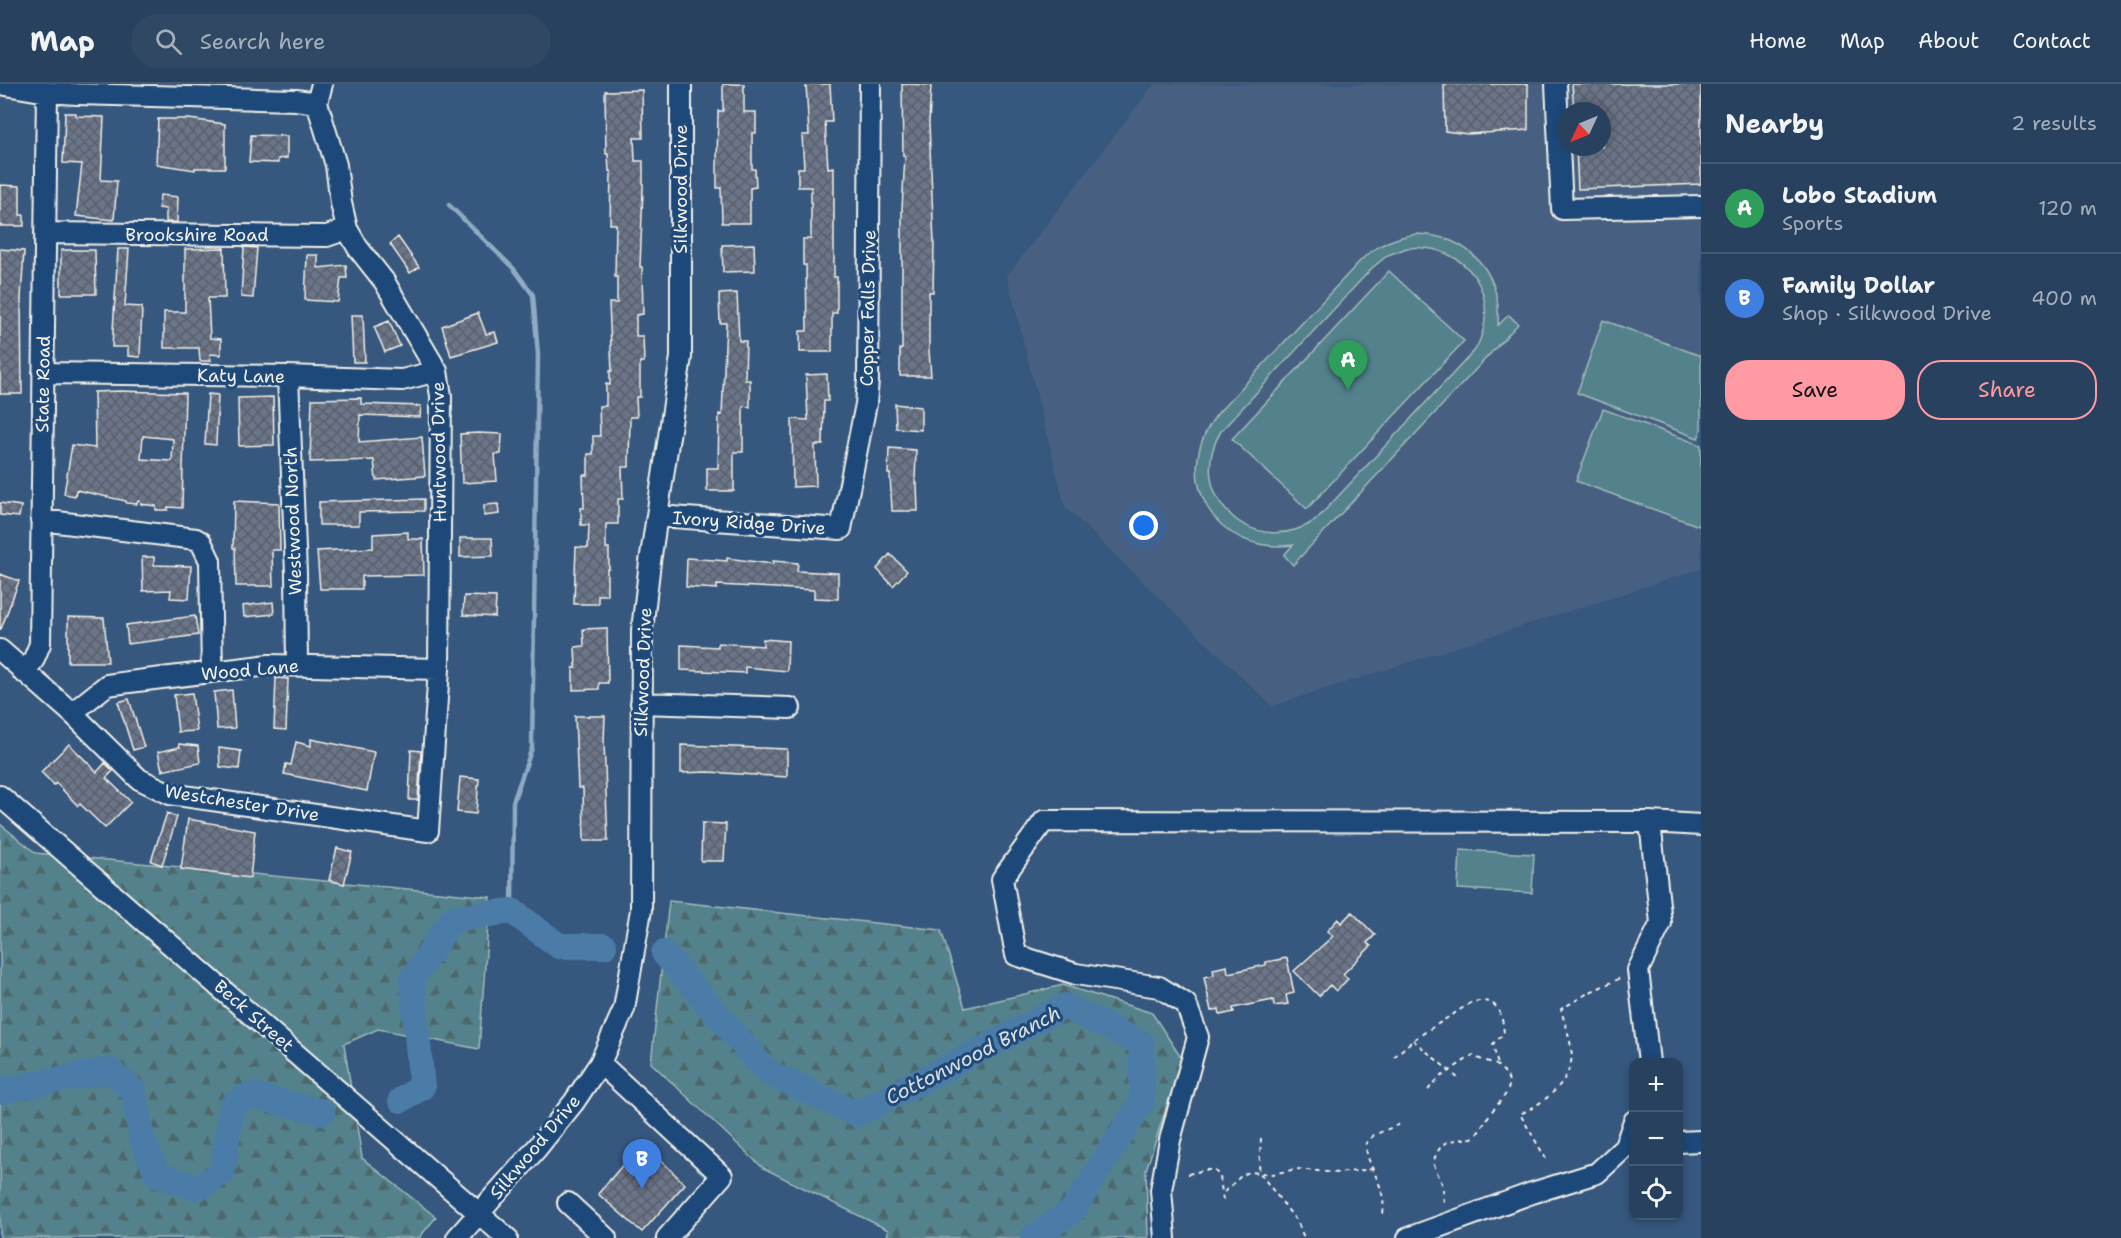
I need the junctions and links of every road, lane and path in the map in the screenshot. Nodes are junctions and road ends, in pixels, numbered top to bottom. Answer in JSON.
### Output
{"nodes":[{"id":1,"x":0,"y":84,"type":"edge"},
{"id":2,"x":322,"y":84,"type":"edge"},
{"id":3,"x":681,"y":84,"type":"edge"},
{"id":4,"x":870,"y":84,"type":"edge"},
{"id":5,"x":1556,"y":84,"type":"edge"},
{"id":6,"x":47,"y":92,"type":"junction"},
{"id":7,"x":317,"y":103,"type":"junction"},
{"id":8,"x":1701,"y":206,"type":"edge"},
{"id":9,"x":347,"y":229,"type":"junction"},
{"id":10,"x":45,"y":233,"type":"junction"},
{"id":11,"x":437,"y":371,"type":"junction"},
{"id":12,"x":43,"y":374,"type":"junction"},
{"id":13,"x":288,"y":376,"type":"junction"},
{"id":14,"x":658,"y":516,"type":"junction"},
{"id":15,"x":41,"y":520,"type":"junction"},
{"id":16,"x":841,"y":529,"type":"joint"},
{"id":17,"x":0,"y":650,"type":"edge"},
{"id":18,"x":297,"y":665,"type":"junction"},
{"id":19,"x":439,"y":669,"type":"junction"},
{"id":20,"x":23,"y":672,"type":"junction"},
{"id":21,"x":212,"y":672,"type":"junction"},
{"id":22,"x":641,"y":703,"type":"junction"},
{"id":23,"x":790,"y":708,"type":"dead end"},
{"id":24,"x":72,"y":713,"type":"junction"},
{"id":25,"x":0,"y":796,"type":"edge"},
{"id":26,"x":1650,"y":822,"type":"junction"},
{"id":27,"x":1701,"y":825,"type":"edge"},
{"id":28,"x":428,"y":831,"type":"joint"},
{"id":29,"x":1638,"y":970,"type":"junction"},
{"id":30,"x":1413,"y":1040,"type":"junction"},
{"id":31,"x":1394,"y":1057,"type":"dead end"},
{"id":32,"x":1649,"y":1058,"type":"edge"},
{"id":33,"x":600,"y":1064,"type":"junction"},
{"id":34,"x":1498,"y":1066,"type":"junction"},
{"id":35,"x":1449,"y":1072,"type":"junction"},
{"id":36,"x":1459,"y":1079,"type":"dead end"},
{"id":37,"x":1428,"y":1090,"type":"dead end"},
{"id":38,"x":1400,"y":1124,"type":"dead end"},
{"id":39,"x":1261,"y":1138,"type":"dead end"},
{"id":40,"x":1701,"y":1141,"type":"edge"},
{"id":41,"x":1683,"y":1142,"type":"edge"},
{"id":42,"x":1629,"y":1146,"type":"edge"},
{"id":43,"x":1546,"y":1159,"type":"dead end"},
{"id":44,"x":1374,"y":1169,"type":"junction"},
{"id":45,"x":1259,"y":1172,"type":"junction"},
{"id":46,"x":1188,"y":1174,"type":"dead end"},
{"id":47,"x":1222,"y":1194,"type":"junction"},
{"id":48,"x":1223,"y":1200,"type":"dead end"},
{"id":49,"x":568,"y":1203,"type":"dead end"},
{"id":50,"x":479,"y":1213,"type":"junction"},
{"id":51,"x":1383,"y":1214,"type":"dead end"},
{"id":52,"x":1448,"y":1223,"type":"junction"},
{"id":53,"x":457,"y":1238,"type":"edge"},
{"id":54,"x":507,"y":1238,"type":"edge"},
{"id":55,"x":606,"y":1238,"type":"edge"},
{"id":56,"x":667,"y":1238,"type":"edge"},
{"id":57,"x":1165,"y":1238,"type":"edge"},
{"id":58,"x":1304,"y":1238,"type":"edge"},
{"id":59,"x":1408,"y":1238,"type":"edge"}],
"edges":[{"from":1,"to":6,"type":"street"},
{"from":2,"to":7,"type":"street"},
{"from":3,"to":14,"type":"street","name":"Silkwood Drive"},
{"from":4,"to":16,"type":"street","name":"Copper Falls Drive"},
{"from":5,"to":8,"type":"street"},
{"from":6,"to":7,"type":"street"},
{"from":6,"to":10,"type":"street","name":"State Road"},
{"from":7,"to":9,"type":"street","name":"Huntwood Drive"},
{"from":9,"to":10,"type":"street","name":"Brookshire Road"},
{"from":9,"to":11,"type":"street","name":"Huntwood Drive"},
{"from":10,"to":12,"type":"street","name":"State Road"},
{"from":11,"to":13,"type":"street","name":"Katy Lane"},
{"from":11,"to":19,"type":"street","name":"Huntwood Drive"},
{"from":12,"to":13,"type":"street","name":"Katy Lane"},
{"from":12,"to":15,"type":"street","name":"State Road"},
{"from":13,"to":18,"type":"street","name":"Westwood North"},
{"from":14,"to":16,"type":"street","name":"Ivory Ridge Drive"},
{"from":14,"to":22,"type":"street","name":"Silkwood Drive"},
{"from":15,"to":20,"type":"street","name":"State Road"},
{"from":15,"to":21,"type":"street"},
{"from":17,"to":20,"type":"street","name":"Westchester Drive"},
{"from":18,"to":19,"type":"street","name":"Wood Lane"},
{"from":18,"to":21,"type":"street","name":"Wood Lane"},
{"from":19,"to":28,"type":"street","name":"Huntwood Drive"},
{"from":20,"to":24,"type":"street","name":"Westchester Drive"},
{"from":21,"to":24,"type":"street","name":"Wood Lane"},
{"from":22,"to":23,"type":"street"},
{"from":22,"to":33,"type":"street","name":"Silkwood Drive"},
{"from":24,"to":28,"type":"street","name":"Westchester Drive"},
{"from":25,"to":50,"type":"street","name":"Beck Street"},
{"from":26,"to":27,"type":"street"},
{"from":26,"to":29,"type":"street"},
{"from":26,"to":57,"type":"street"},
{"from":29,"to":32,"type":"street"},
{"from":29,"to":43,"type":"path"},
{"from":30,"to":31,"type":"path"},
{"from":30,"to":34,"type":"path"},
{"from":30,"to":35,"type":"path"},
{"from":33,"to":50,"type":"street","name":"Silkwood Drive"},
{"from":33,"to":56,"type":"street"},
{"from":34,"to":35,"type":"path"},
{"from":34,"to":52,"type":"path"},
{"from":35,"to":36,"type":"path"},
{"from":35,"to":37,"type":"path"},
{"from":38,"to":44,"type":"path"},
{"from":39,"to":45,"type":"path"},
{"from":40,"to":41,"type":"street"},
{"from":42,"to":52,"type":"street"},
{"from":44,"to":45,"type":"path"},
{"from":44,"to":51,"type":"path"},
{"from":45,"to":47,"type":"path"},
{"from":45,"to":58,"type":"path"},
{"from":46,"to":47,"type":"path"},
{"from":47,"to":48,"type":"path"},
{"from":49,"to":55,"type":"street"},
{"from":50,"to":53,"type":"street","name":"Silkwood Drive"},
{"from":50,"to":54,"type":"street","name":"Beck Street"},
{"from":52,"to":59,"type":"street"}]}
